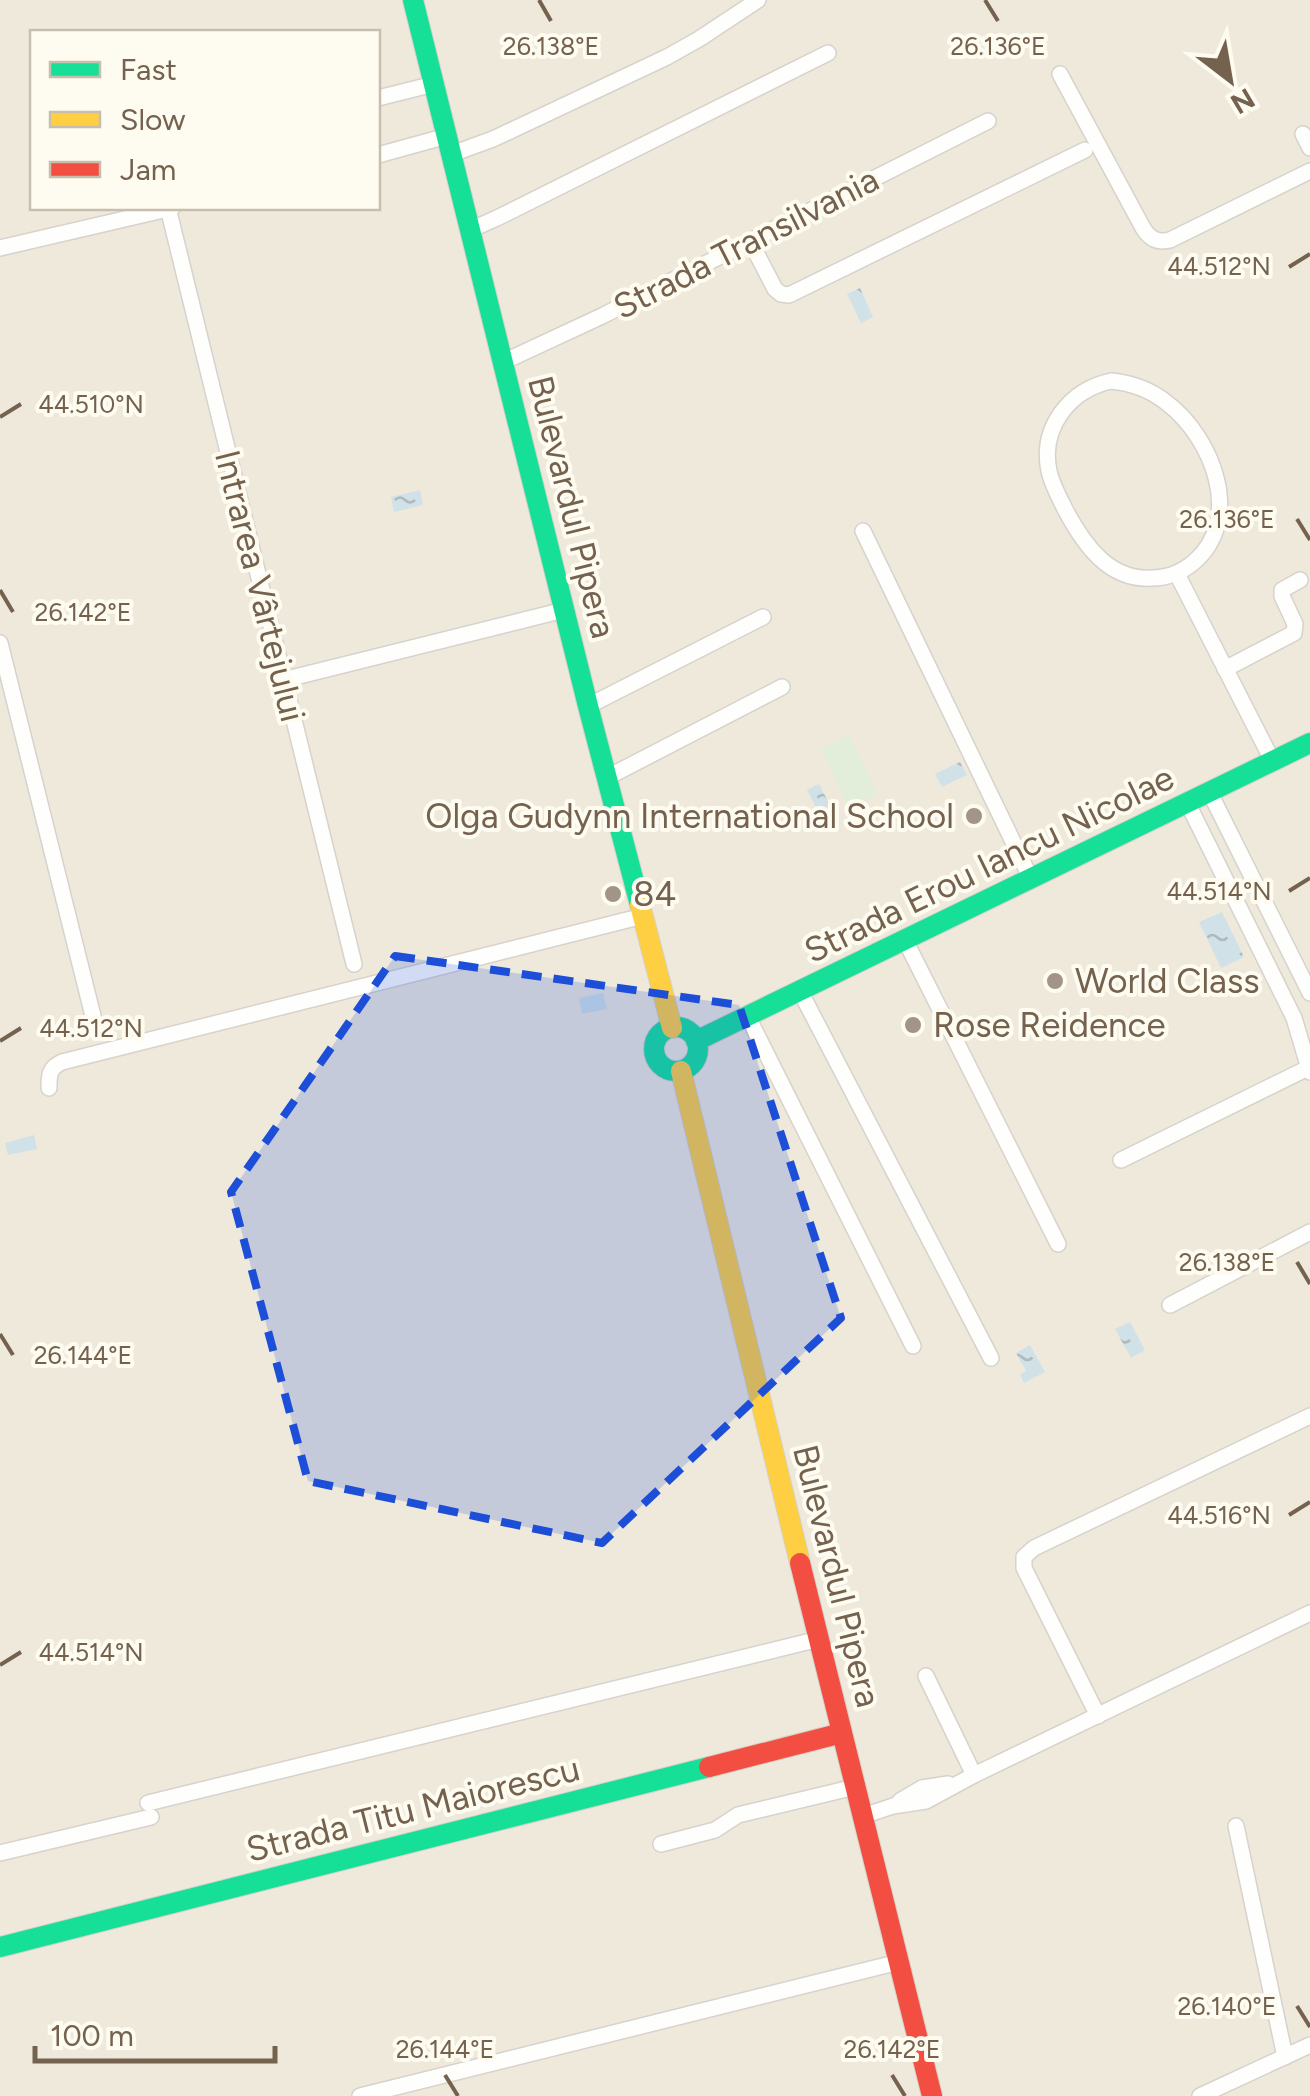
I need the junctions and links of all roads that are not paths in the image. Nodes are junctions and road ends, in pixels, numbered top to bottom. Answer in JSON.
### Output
{"nodes":[{"id":1,"x":414,"y":0,"type":"edge"},
{"id":2,"x":758,"y":0,"type":"edge"},
{"id":3,"x":828,"y":53,"type":"dead end"},
{"id":4,"x":1060,"y":74,"type":"dead end"},
{"id":5,"x":434,"y":84,"type":"junction"},
{"id":6,"x":380,"y":98,"type":"edge"},
{"id":7,"x":988,"y":121,"type":"dead end"},
{"id":8,"x":449,"y":145,"type":"junction"},
{"id":9,"x":1085,"y":150,"type":"dead end"},
{"id":10,"x":380,"y":155,"type":"edge"},
{"id":11,"x":1310,"y":170,"type":"edge"},
{"id":12,"x":162,"y":210,"type":"edge"},
{"id":13,"x":170,"y":210,"type":"edge"},
{"id":14,"x":470,"y":230,"type":"junction"},
{"id":15,"x":750,"y":242,"type":"junction"},
{"id":16,"x":0,"y":248,"type":"edge"},
{"id":17,"x":503,"y":362,"type":"junction"},
{"id":18,"x":862,"y":532,"type":"dead end"},
{"id":19,"x":1177,"y":574,"type":"junction"},
{"id":20,"x":1300,"y":580,"type":"dead end"},
{"id":21,"x":564,"y":610,"type":"junction"},
{"id":22,"x":762,"y":618,"type":"dead end"},
{"id":23,"x":0,"y":643,"type":"edge"},
{"id":24,"x":1226,"y":668,"type":"junction"},
{"id":25,"x":283,"y":680,"type":"junction"},
{"id":26,"x":782,"y":687,"type":"dead end"},
{"id":27,"x":588,"y":706,"type":"junction"},
{"id":28,"x":1310,"y":743,"type":"edge"},
{"id":29,"x":1273,"y":762,"type":"junction"},
{"id":30,"x":606,"y":778,"type":"junction"},
{"id":31,"x":1210,"y":793,"type":"junction"},
{"id":32,"x":1188,"y":804,"type":"junction"},
{"id":33,"x":1030,"y":879,"type":"junction"},
{"id":34,"x":643,"y":916,"type":"junction"},
{"id":35,"x":905,"y":940,"type":"junction"},
{"id":36,"x":354,"y":964,"type":"dead end"},
{"id":37,"x":800,"y":991,"type":"junction"},
{"id":38,"x":1310,"y":993,"type":"edge"},
{"id":39,"x":748,"y":1017,"type":"junction"},
{"id":40,"x":96,"y":1028,"type":"dead end"},
{"id":41,"x":672,"y":1028,"type":"junction"},
{"id":42,"x":696,"y":1041,"type":"junction"},
{"id":43,"x":681,"y":1070,"type":"junction"},
{"id":44,"x":1309,"y":1070,"type":"edge"},
{"id":45,"x":48,"y":1088,"type":"dead end"},
{"id":46,"x":1121,"y":1160,"type":"dead end"},
{"id":47,"x":1310,"y":1232,"type":"edge"},
{"id":48,"x":1058,"y":1244,"type":"dead end"},
{"id":49,"x":1170,"y":1305,"type":"dead end"},
{"id":50,"x":913,"y":1346,"type":"dead end"},
{"id":51,"x":991,"y":1358,"type":"dead end"},
{"id":52,"x":1310,"y":1416,"type":"edge"},
{"id":53,"x":1310,"y":1612,"type":"edge"},
{"id":54,"x":819,"y":1638,"type":"junction"},
{"id":55,"x":926,"y":1676,"type":"dead end"},
{"id":56,"x":1098,"y":1716,"type":"junction"},
{"id":57,"x":842,"y":1733,"type":"junction"},
{"id":58,"x":967,"y":1778,"type":"junction"},
{"id":59,"x":856,"y":1787,"type":"junction"},
{"id":60,"x":863,"y":1816,"type":"junction"},
{"id":61,"x":1236,"y":1826,"type":"dead end"},
{"id":62,"x":660,"y":1844,"type":"dead end"},
{"id":63,"x":0,"y":1854,"type":"edge"},
{"id":64,"x":0,"y":1947,"type":"edge"},
{"id":65,"x":899,"y":1962,"type":"junction"},
{"id":66,"x":1310,"y":2045,"type":"edge"},
{"id":67,"x":1285,"y":2057,"type":"junction"},
{"id":68,"x":405,"y":2090,"type":"edge"},
{"id":69,"x":360,"y":2096,"type":"edge"},
{"id":70,"x":932,"y":2096,"type":"edge"},
{"id":71,"x":1200,"y":2096,"type":"edge"}],
"edges":[{"from":1,"to":5,"type":"main road","name":"Bulevardul Pipera"},
{"from":2,"to":8,"type":"street"},
{"from":3,"to":14,"type":"street"},
{"from":4,"to":11,"type":"street"},
{"from":5,"to":6,"type":"street"},
{"from":5,"to":8,"type":"main road","name":"Bulevardul Pipera"},
{"from":7,"to":15,"type":"street","name":"Strada Transilvania"},
{"from":8,"to":10,"type":"street"},
{"from":8,"to":14,"type":"main road","name":"Bulevardul Pipera"},
{"from":9,"to":15,"type":"street"},
{"from":12,"to":16,"type":"street"},
{"from":13,"to":25,"type":"street","name":"Intrarea Vârtejului"},
{"from":14,"to":17,"type":"main road","name":"Bulevardul Pipera"},
{"from":15,"to":17,"type":"street","name":"Strada Transilvania"},
{"from":17,"to":21,"type":"main road","name":"Bulevardul Pipera"},
{"from":18,"to":33,"type":"street"},
{"from":19,"to":19,"type":"street"},
{"from":19,"to":24,"type":"street"},
{"from":20,"to":24,"type":"street"},
{"from":21,"to":25,"type":"street"},
{"from":21,"to":27,"type":"main road","name":"Bulevardul Pipera"},
{"from":22,"to":27,"type":"street"},
{"from":23,"to":40,"type":"street"},
{"from":24,"to":29,"type":"street"},
{"from":25,"to":36,"type":"street","name":"Intrarea Vârtejului"},
{"from":26,"to":30,"type":"street"},
{"from":27,"to":30,"type":"main road","name":"Bulevardul Pipera"},
{"from":28,"to":29,"type":"main road","name":"Strada Erou Iancu Nicolae"},
{"from":29,"to":31,"type":"main road","name":"Strada Erou Iancu Nicolae"},
{"from":30,"to":34,"type":"main road","name":"Bulevardul Pipera"},
{"from":31,"to":32,"type":"main road","name":"Strada Erou Iancu Nicolae"},
{"from":31,"to":38,"type":"street"},
{"from":32,"to":33,"type":"main road","name":"Strada Erou Iancu Nicolae"},
{"from":32,"to":44,"type":"street"},
{"from":33,"to":35,"type":"main road","name":"Strada Erou Iancu Nicolae"},
{"from":34,"to":41,"type":"main road","name":"Bulevardul Pipera"},
{"from":34,"to":45,"type":"street"},
{"from":35,"to":37,"type":"main road","name":"Strada Erou Iancu Nicolae"},
{"from":35,"to":48,"type":"street"},
{"from":37,"to":39,"type":"main road","name":"Strada Erou Iancu Nicolae"},
{"from":37,"to":51,"type":"street"},
{"from":39,"to":42,"type":"main road","name":"Strada Erou Iancu Nicolae"},
{"from":39,"to":50,"type":"street"},
{"from":41,"to":42,"type":"main road"},
{"from":41,"to":43,"type":"main road"},
{"from":42,"to":43,"type":"main road"},
{"from":43,"to":54,"type":"main road","name":"Bulevardul Pipera"},
{"from":44,"to":46,"type":"street"},
{"from":47,"to":49,"type":"street"},
{"from":52,"to":56,"type":"street"},
{"from":53,"to":56,"type":"street"},
{"from":54,"to":57,"type":"main road","name":"Bulevardul Pipera"},
{"from":54,"to":63,"type":"street"},
{"from":55,"to":58,"type":"street"},
{"from":56,"to":58,"type":"street"},
{"from":57,"to":59,"type":"main road","name":"Bulevardul Pipera"},
{"from":57,"to":64,"type":"main road","name":"Strada Titu Maiorescu"},
{"from":58,"to":60,"type":"street"},
{"from":59,"to":60,"type":"main road","name":"Bulevardul Pipera"},
{"from":59,"to":62,"type":"street"},
{"from":60,"to":65,"type":"main road","name":"Bulevardul Pipera"},
{"from":61,"to":67,"type":"street"},
{"from":65,"to":68,"type":"street"},
{"from":65,"to":70,"type":"main road","name":"Bulevardul Pipera"},
{"from":66,"to":67,"type":"street"},
{"from":67,"to":71,"type":"street"},
{"from":68,"to":69,"type":"street"}]}
